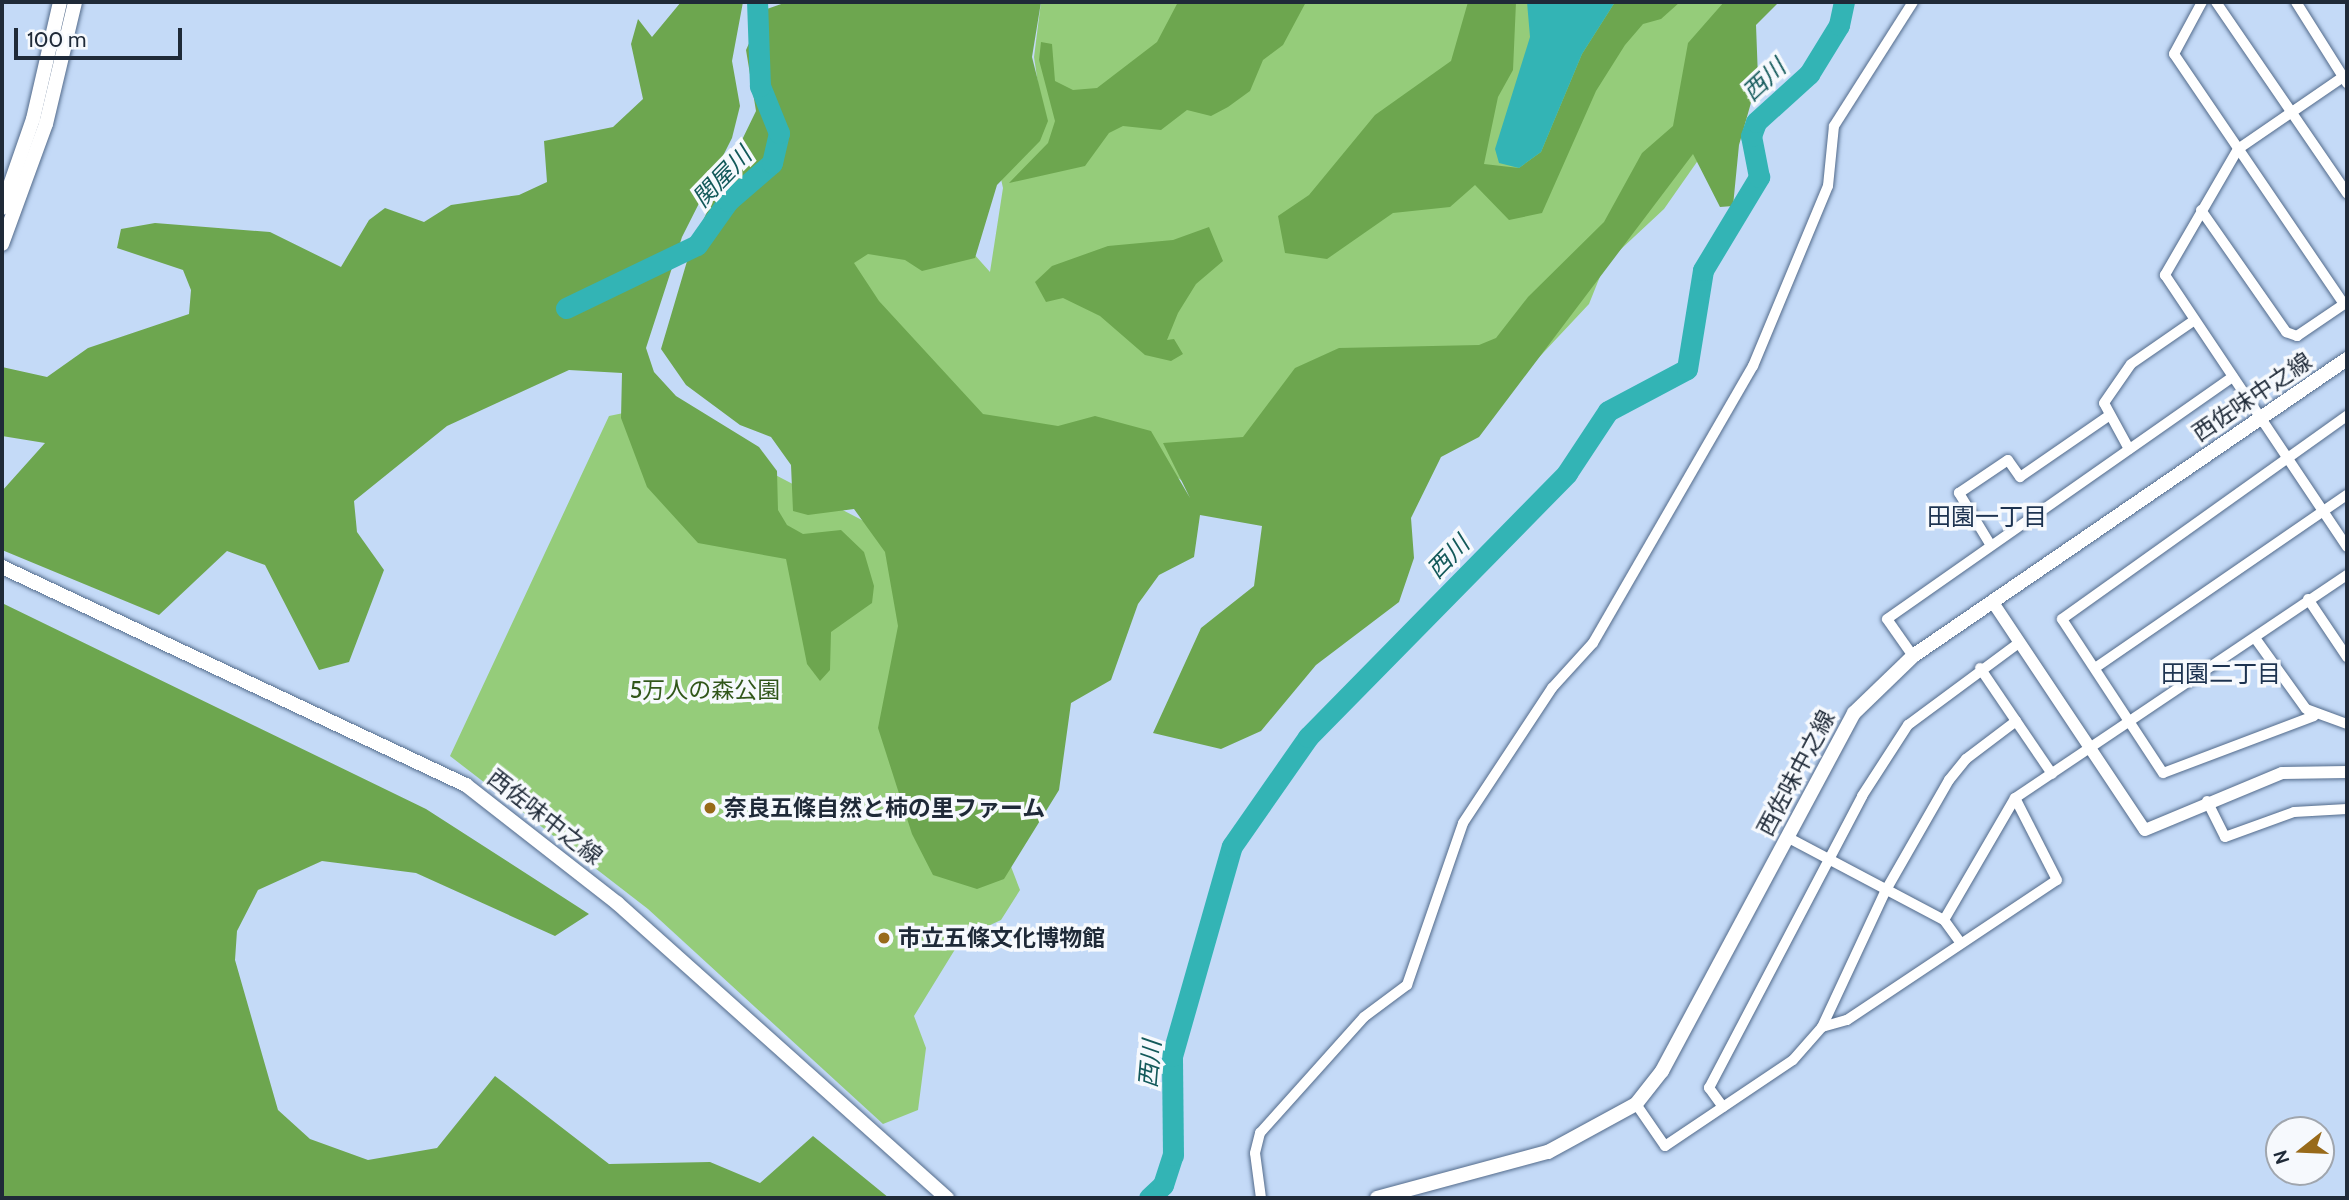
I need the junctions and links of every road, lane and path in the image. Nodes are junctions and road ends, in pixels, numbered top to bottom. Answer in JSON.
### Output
{"nodes":[{"id":1,"x":60,"y":2,"type":"edge"},
{"id":2,"x":75,"y":2,"type":"edge"},
{"id":3,"x":1913,"y":2,"type":"edge"},
{"id":4,"x":2202,"y":2,"type":"edge"},
{"id":5,"x":2216,"y":2,"type":"edge"},
{"id":6,"x":2296,"y":2,"type":"edge"},
{"id":7,"x":2345,"y":80,"type":"edge"},
{"id":8,"x":2291,"y":111,"type":"junction"},
{"id":9,"x":2238,"y":149,"type":"junction"},
{"id":10,"x":2347,"y":194,"type":"edge"},
{"id":11,"x":2,"y":208,"type":"edge"},
{"id":12,"x":2201,"y":211,"type":"junction"},
{"id":13,"x":2,"y":244,"type":"edge"},
{"id":14,"x":2346,"y":303,"type":"edge"},
{"id":15,"x":2193,"y":321,"type":"junction"},
{"id":16,"x":2347,"y":359,"type":"edge"},
{"id":17,"x":2233,"y":377,"type":"junction"},
{"id":18,"x":2347,"y":416,"type":"edge"},
{"id":19,"x":2107,"y":417,"type":"junction"},
{"id":20,"x":2260,"y":419,"type":"junction"},
{"id":21,"x":2129,"y":449,"type":"junction"},
{"id":22,"x":2284,"y":458,"type":"junction"},
{"id":23,"x":2347,"y":495,"type":"edge"},
{"id":24,"x":2322,"y":512,"type":"junction"},
{"id":25,"x":1990,"y":544,"type":"junction"},
{"id":26,"x":2347,"y":547,"type":"edge"},
{"id":27,"x":2,"y":567,"type":"edge"},
{"id":28,"x":2347,"y":575,"type":"edge"},
{"id":29,"x":2308,"y":599,"type":"junction"},
{"id":30,"x":1992,"y":601,"type":"junction"},
{"id":31,"x":2255,"y":638,"type":"junction"},
{"id":32,"x":2020,"y":642,"type":"junction"},
{"id":33,"x":1913,"y":656,"type":"junction"},
{"id":34,"x":2347,"y":657,"type":"edge"},
{"id":35,"x":1980,"y":668,"type":"junction"},
{"id":36,"x":2095,"y":668,"type":"junction"},
{"id":37,"x":2314,"y":716,"type":"junction"},
{"id":38,"x":2129,"y":720,"type":"junction"},
{"id":39,"x":2016,"y":721,"type":"junction"},
{"id":40,"x":2347,"y":724,"type":"edge"},
{"id":41,"x":2092,"y":748,"type":"junction"},
{"id":42,"x":2347,"y":772,"type":"edge"},
{"id":43,"x":2052,"y":774,"type":"junction"},
{"id":44,"x":2015,"y":798,"type":"junction"},
{"id":45,"x":2207,"y":801,"type":"junction"},
{"id":46,"x":2347,"y":809,"type":"edge"},
{"id":47,"x":1787,"y":837,"type":"junction"},
{"id":48,"x":1830,"y":860,"type":"junction"},
{"id":49,"x":1886,"y":890,"type":"junction"},
{"id":50,"x":1944,"y":920,"type":"junction"},
{"id":51,"x":1960,"y":942,"type":"junction"},
{"id":52,"x":1822,"y":1027,"type":"junction"},
{"id":53,"x":1636,"y":1104,"type":"junction"},
{"id":54,"x":1723,"y":1107,"type":"junction"},
{"id":55,"x":1388,"y":1197,"type":"edge"},
{"id":56,"x":947,"y":1198,"type":"edge"},
{"id":57,"x":1261,"y":1198,"type":"edge"}],
"edges":[{"from":1,"to":11,"type":"main road"},
{"from":2,"to":13,"type":"main road"},
{"from":3,"to":57,"type":"street"},
{"from":4,"to":9,"type":"street"},
{"from":5,"to":8,"type":"street"},
{"from":6,"to":7,"type":"street"},
{"from":7,"to":8,"type":"street"},
{"from":8,"to":9,"type":"street"},
{"from":8,"to":10,"type":"street"},
{"from":9,"to":12,"type":"street"},
{"from":9,"to":14,"type":"street"},
{"from":12,"to":14,"type":"street"},
{"from":12,"to":15,"type":"street"},
{"from":15,"to":17,"type":"street"},
{"from":15,"to":19,"type":"street"},
{"from":16,"to":20,"type":"main road","name":"西佐味中之線"},
{"from":17,"to":20,"type":"street"},
{"from":17,"to":21,"type":"street"},
{"from":18,"to":22,"type":"street"},
{"from":19,"to":21,"type":"street"},
{"from":19,"to":25,"type":"street"},
{"from":20,"to":22,"type":"street"},
{"from":20,"to":30,"type":"main road","name":"西佐味中之線"},
{"from":21,"to":25,"type":"street"},
{"from":22,"to":24,"type":"street"},
{"from":22,"to":36,"type":"street"},
{"from":23,"to":24,"type":"street"},
{"from":24,"to":26,"type":"street"},
{"from":24,"to":36,"type":"street"},
{"from":25,"to":33,"type":"street"},
{"from":27,"to":56,"type":"main road","name":"西佐味中之線"},
{"from":28,"to":29,"type":"street"},
{"from":29,"to":31,"type":"street"},
{"from":29,"to":34,"type":"street"},
{"from":30,"to":32,"type":"street"},
{"from":30,"to":33,"type":"main road","name":"西佐味中之線"},
{"from":31,"to":37,"type":"street"},
{"from":31,"to":38,"type":"street"},
{"from":32,"to":35,"type":"street"},
{"from":32,"to":41,"type":"street"},
{"from":33,"to":47,"type":"main road","name":"西佐味中之線"},
{"from":35,"to":39,"type":"street"},
{"from":35,"to":48,"type":"street"},
{"from":36,"to":38,"type":"street"},
{"from":37,"to":38,"type":"street"},
{"from":37,"to":40,"type":"street"},
{"from":38,"to":41,"type":"street"},
{"from":39,"to":43,"type":"street"},
{"from":39,"to":49,"type":"street"},
{"from":41,"to":43,"type":"street"},
{"from":41,"to":45,"type":"street"},
{"from":42,"to":45,"type":"street"},
{"from":43,"to":44,"type":"street"},
{"from":44,"to":50,"type":"street"},
{"from":44,"to":51,"type":"street"},
{"from":45,"to":46,"type":"street"},
{"from":47,"to":48,"type":"street"},
{"from":47,"to":53,"type":"main road","name":"西佐味中之線"},
{"from":48,"to":49,"type":"street"},
{"from":48,"to":54,"type":"street"},
{"from":49,"to":50,"type":"street"},
{"from":49,"to":52,"type":"street"},
{"from":50,"to":51,"type":"street"},
{"from":51,"to":52,"type":"street"},
{"from":52,"to":54,"type":"street"},
{"from":53,"to":54,"type":"street"},
{"from":53,"to":55,"type":"main road","name":"西佐味中之線"}]}
